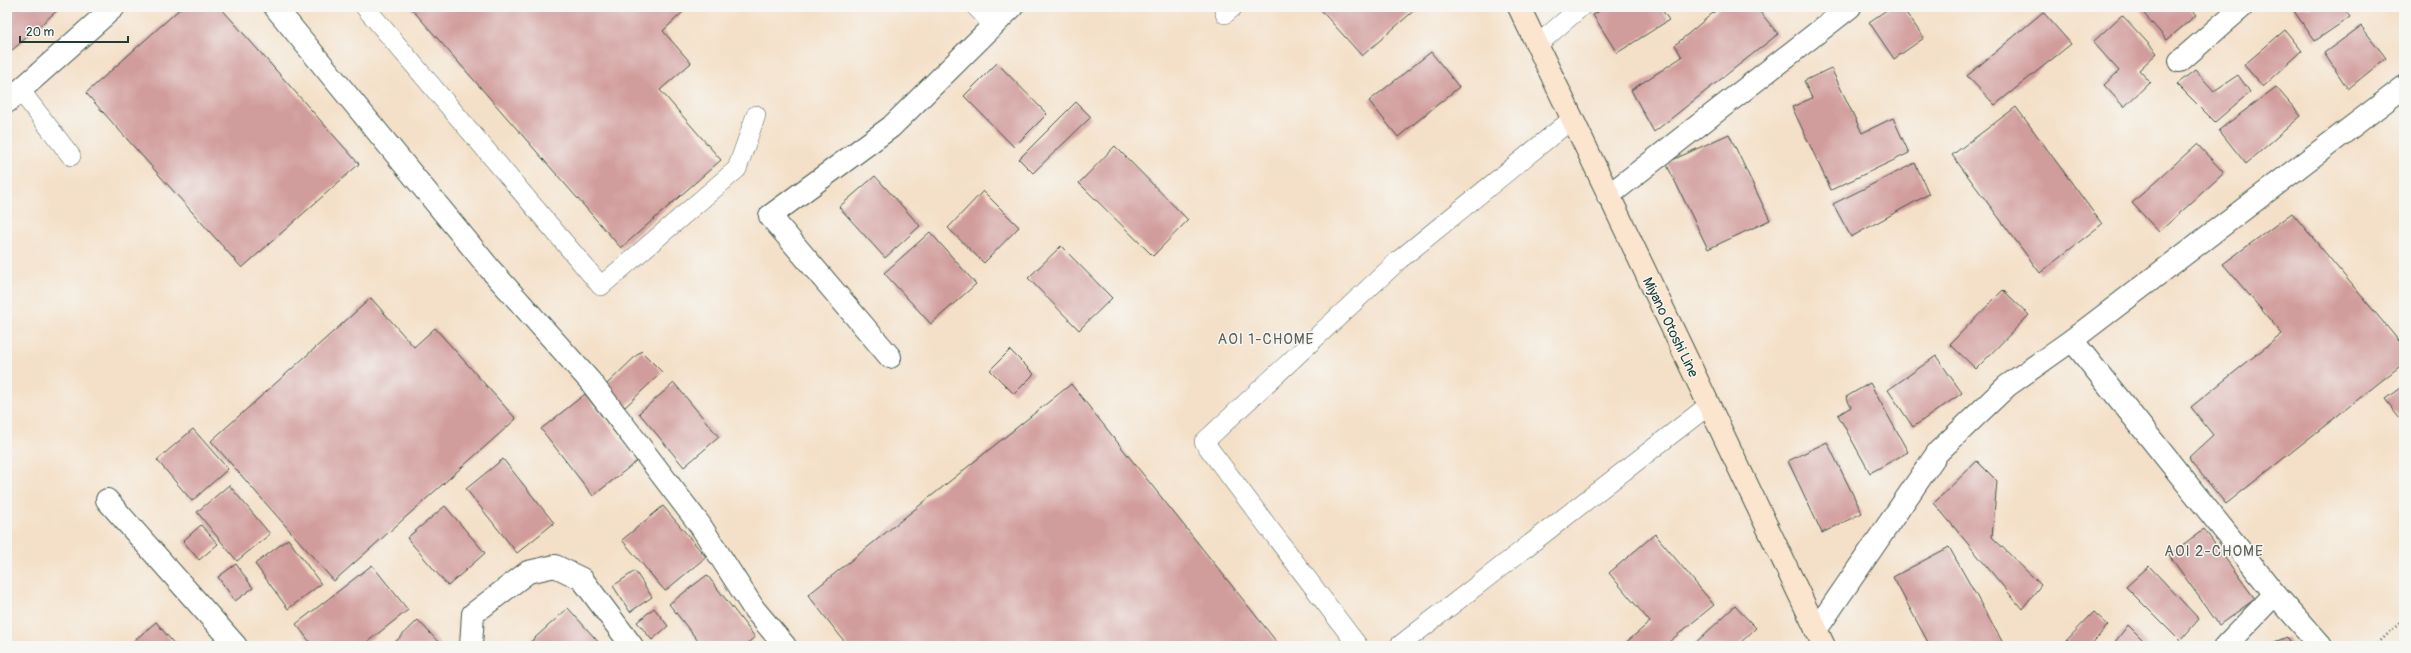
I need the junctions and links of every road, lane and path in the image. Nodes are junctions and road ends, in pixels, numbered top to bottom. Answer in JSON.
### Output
{"nodes":[{"id":1,"x":114,"y":7,"type":"edge"},
{"id":2,"x":275,"y":7,"type":"edge"},
{"id":3,"x":365,"y":7,"type":"edge"},
{"id":4,"x":976,"y":7,"type":"edge"},
{"id":5,"x":1012,"y":7,"type":"edge"},
{"id":6,"x":1519,"y":7,"type":"edge"},
{"id":7,"x":1581,"y":7,"type":"edge"},
{"id":8,"x":1850,"y":7,"type":"edge"},
{"id":9,"x":2242,"y":7,"type":"edge"},
{"id":10,"x":994,"y":25,"type":"junction"},
{"id":11,"x":1537,"y":45,"type":"junction"},
{"id":12,"x":2180,"y":61,"type":"dead end"},
{"id":13,"x":2404,"y":87,"type":"edge"},
{"id":14,"x":14,"y":96,"type":"edge"},
{"id":15,"x":756,"y":115,"type":"dead end"},
{"id":16,"x":1572,"y":120,"type":"junction"},
{"id":17,"x":71,"y":156,"type":"dead end"},
{"id":18,"x":1608,"y":196,"type":"junction"},
{"id":19,"x":2072,"y":340,"type":"junction"},
{"id":20,"x":890,"y":357,"type":"dead end"},
{"id":21,"x":1709,"y":405,"type":"junction"},
{"id":22,"x":107,"y":500,"type":"dead end"},
{"id":23,"x":2275,"y":594,"type":"junction"},
{"id":24,"x":2404,"y":619,"type":"edge"},
{"id":25,"x":1820,"y":638,"type":"edge"},
{"id":26,"x":236,"y":646,"type":"edge"},
{"id":27,"x":471,"y":646,"type":"edge"},
{"id":28,"x":632,"y":646,"type":"edge"},
{"id":29,"x":785,"y":646,"type":"edge"},
{"id":30,"x":1358,"y":646,"type":"edge"},
{"id":31,"x":1399,"y":646,"type":"edge"},
{"id":32,"x":2225,"y":646,"type":"edge"},
{"id":33,"x":2321,"y":646,"type":"edge"},
{"id":34,"x":2375,"y":646,"type":"edge"}],
"edges":[{"from":1,"to":14,"type":"street"},
{"from":2,"to":29,"type":"street"},
{"from":3,"to":15,"type":"lane"},
{"from":4,"to":10,"type":"lane"},
{"from":5,"to":10,"type":"street"},
{"from":6,"to":11,"type":"main road","name":"Miyano Otoshi Line"},
{"from":7,"to":11,"type":"lane"},
{"from":8,"to":18,"type":"street"},
{"from":9,"to":12,"type":"street"},
{"from":10,"to":20,"type":"street"},
{"from":11,"to":16,"type":"main road","name":"Miyano Otoshi Line"},
{"from":13,"to":19,"type":"street"},
{"from":14,"to":17,"type":"lane"},
{"from":16,"to":18,"type":"main road","name":"Miyano Otoshi Line"},
{"from":16,"to":30,"type":"lane"},
{"from":18,"to":21,"type":"main road","name":"Miyano Otoshi Line"},
{"from":19,"to":23,"type":"street"},
{"from":19,"to":25,"type":"street"},
{"from":21,"to":25,"type":"main road","name":"Miyano Otoshi Line"},
{"from":21,"to":31,"type":"lane"},
{"from":22,"to":26,"type":"street"},
{"from":23,"to":32,"type":"street"},
{"from":23,"to":33,"type":"street"},
{"from":24,"to":34,"type":"path"},
{"from":27,"to":28,"type":"street"}]}
